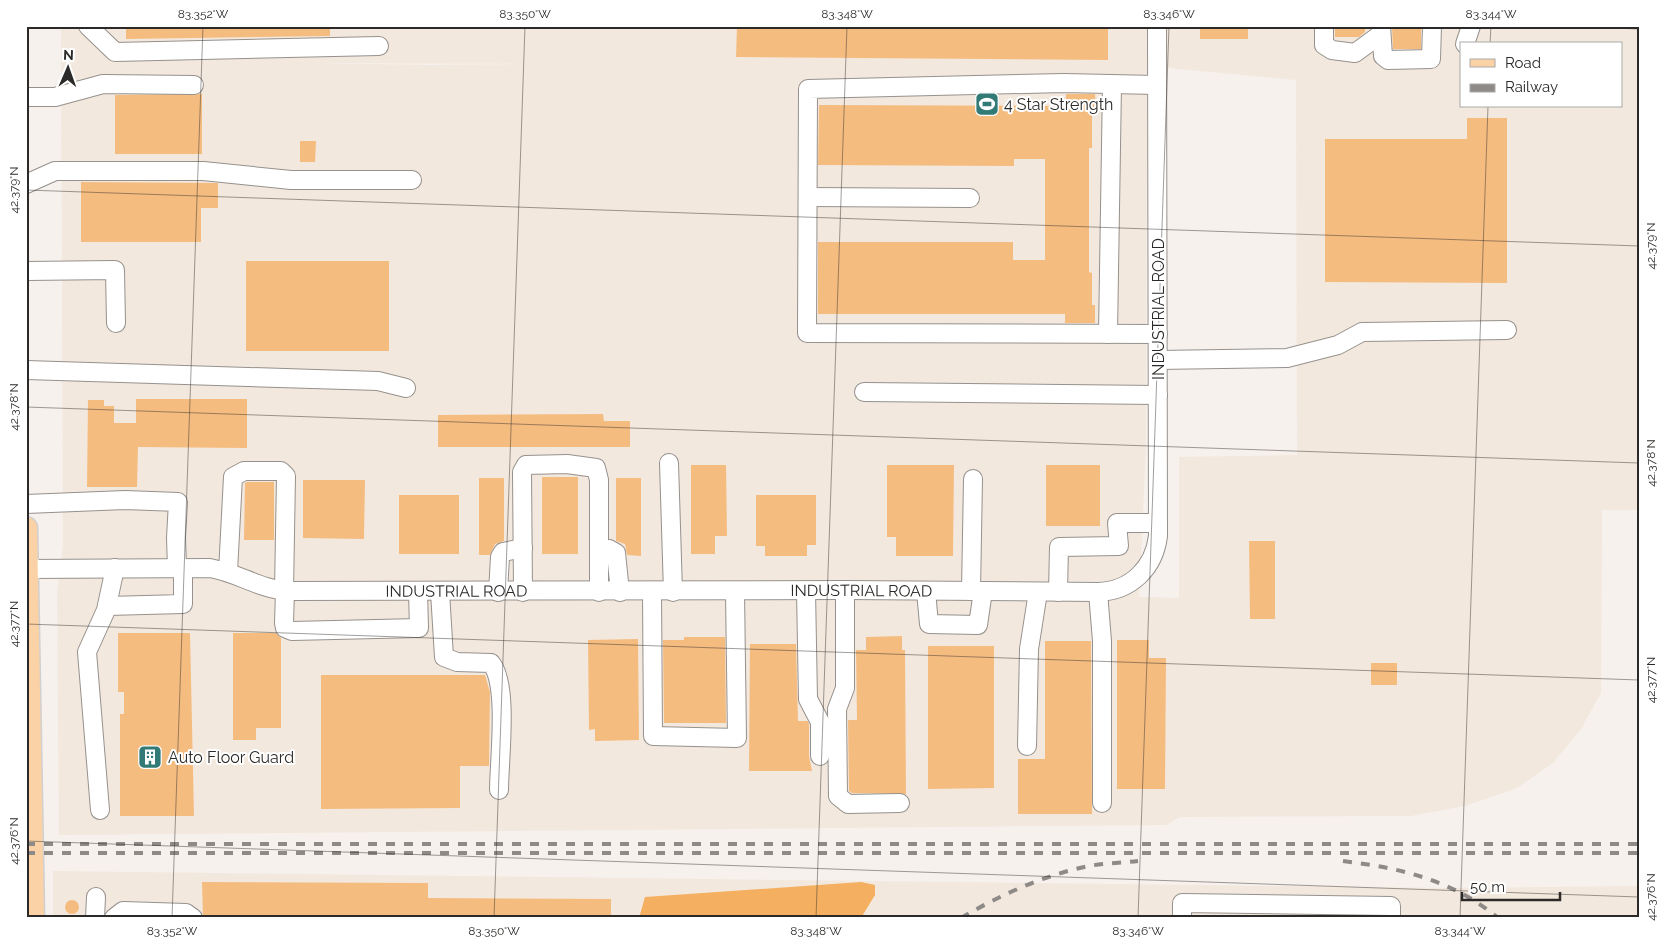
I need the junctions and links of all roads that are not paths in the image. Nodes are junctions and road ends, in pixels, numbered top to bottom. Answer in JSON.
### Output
{"nodes":[{"id":1,"x":88,"y":26,"type":"edge"},
{"id":2,"x":1157,"y":26,"type":"edge"},
{"id":3,"x":1324,"y":26,"type":"edge"},
{"id":4,"x":1432,"y":26,"type":"edge"},
{"id":5,"x":1471,"y":26,"type":"edge"},
{"id":6,"x":1381,"y":30,"type":"edge"},
{"id":7,"x":1465,"y":42,"type":"edge"},
{"id":8,"x":379,"y":46,"type":"dead end"},
{"id":9,"x":1112,"y":84,"type":"junction"},
{"id":10,"x":194,"y":85,"type":"dead end"},
{"id":11,"x":1157,"y":85,"type":"junction"},
{"id":12,"x":26,"y":96,"type":"edge"},
{"id":13,"x":412,"y":180,"type":"dead end"},
{"id":14,"x":26,"y":184,"type":"edge"},
{"id":15,"x":808,"y":197,"type":"junction"},
{"id":16,"x":970,"y":198,"type":"dead end"},
{"id":17,"x":26,"y":271,"type":"edge"},
{"id":18,"x":116,"y":322,"type":"dead end"},
{"id":19,"x":1507,"y":330,"type":"dead end"},
{"id":20,"x":1108,"y":334,"type":"junction"},
{"id":21,"x":1158,"y":334,"type":"junction"},
{"id":22,"x":1158,"y":360,"type":"junction"},
{"id":23,"x":26,"y":370,"type":"edge"},
{"id":24,"x":406,"y":388,"type":"dead end"},
{"id":25,"x":864,"y":392,"type":"dead end"},
{"id":26,"x":1158,"y":395,"type":"junction"},
{"id":27,"x":669,"y":463,"type":"dead end"},
{"id":28,"x":973,"y":479,"type":"dead end"},
{"id":29,"x":26,"y":504,"type":"edge"},
{"id":30,"x":1158,"y":523,"type":"junction"},
{"id":31,"x":26,"y":528,"type":"edge"},
{"id":32,"x":523,"y":548,"type":"junction"},
{"id":33,"x":599,"y":552,"type":"junction"},
{"id":34,"x":115,"y":568,"type":"junction"},
{"id":35,"x":180,"y":568,"type":"junction"},
{"id":36,"x":27,"y":569,"type":"edge"},
{"id":37,"x":228,"y":572,"type":"junction"},
{"id":38,"x":845,"y":590,"type":"junction"},
{"id":39,"x":284,"y":591,"type":"junction"},
{"id":40,"x":418,"y":591,"type":"junction"},
{"id":41,"x":806,"y":591,"type":"junction"},
{"id":42,"x":926,"y":591,"type":"junction"},
{"id":43,"x":977,"y":591,"type":"junction"},
{"id":44,"x":440,"y":592,"type":"junction"},
{"id":45,"x":498,"y":592,"type":"junction"},
{"id":46,"x":523,"y":592,"type":"junction"},
{"id":47,"x":599,"y":592,"type":"junction"},
{"id":48,"x":620,"y":592,"type":"junction"},
{"id":49,"x":652,"y":592,"type":"junction"},
{"id":50,"x":673,"y":592,"type":"junction"},
{"id":51,"x":735,"y":592,"type":"junction"},
{"id":52,"x":1038,"y":592,"type":"junction"},
{"id":53,"x":1058,"y":592,"type":"junction"},
{"id":54,"x":1098,"y":592,"type":"junction"},
{"id":55,"x":107,"y":606,"type":"junction"},
{"id":56,"x":1027,"y":746,"type":"dead end"},
{"id":57,"x":820,"y":756,"type":"dead end"},
{"id":58,"x":499,"y":790,"type":"dead end"},
{"id":59,"x":900,"y":803,"type":"dead end"},
{"id":60,"x":1102,"y":803,"type":"dead end"},
{"id":61,"x":100,"y":810,"type":"dead end"},
{"id":62,"x":96,"y":897,"type":"dead end"},
{"id":63,"x":33,"y":918,"type":"edge"},
{"id":64,"x":95,"y":918,"type":"edge"},
{"id":65,"x":114,"y":918,"type":"edge"},
{"id":66,"x":193,"y":918,"type":"edge"},
{"id":67,"x":1182,"y":918,"type":"edge"},
{"id":68,"x":1391,"y":918,"type":"edge"}],
"edges":[{"from":1,"to":8,"type":"street"},
{"from":2,"to":11,"type":"street","name":"INDUSTRIAL ROAD"},
{"from":3,"to":6,"type":"street"},
{"from":4,"to":6,"type":"street"},
{"from":5,"to":7,"type":"street"},
{"from":9,"to":11,"type":"street"},
{"from":9,"to":15,"type":"street"},
{"from":9,"to":20,"type":"street"},
{"from":10,"to":12,"type":"street"},
{"from":11,"to":21,"type":"street","name":"INDUSTRIAL ROAD"},
{"from":13,"to":14,"type":"street"},
{"from":15,"to":16,"type":"street"},
{"from":15,"to":20,"type":"street"},
{"from":17,"to":18,"type":"street"},
{"from":19,"to":22,"type":"street"},
{"from":20,"to":21,"type":"street"},
{"from":21,"to":22,"type":"street","name":"INDUSTRIAL ROAD"},
{"from":22,"to":26,"type":"street","name":"INDUSTRIAL ROAD"},
{"from":23,"to":24,"type":"street"},
{"from":25,"to":26,"type":"street"},
{"from":26,"to":30,"type":"street","name":"INDUSTRIAL ROAD"},
{"from":27,"to":50,"type":"street"},
{"from":28,"to":43,"type":"street"},
{"from":29,"to":35,"type":"street"},
{"from":30,"to":53,"type":"street"},
{"from":30,"to":54,"type":"street","name":"INDUSTRIAL ROAD"},
{"from":31,"to":36,"type":"main road"},
{"from":32,"to":33,"type":"street"},
{"from":32,"to":45,"type":"street"},
{"from":32,"to":46,"type":"street"},
{"from":33,"to":47,"type":"street"},
{"from":33,"to":48,"type":"street"},
{"from":34,"to":35,"type":"street","name":"INDUSTRIAL ROAD"},
{"from":34,"to":36,"type":"street","name":"INDUSTRIAL ROAD"},
{"from":34,"to":55,"type":"street"},
{"from":35,"to":37,"type":"street","name":"INDUSTRIAL ROAD"},
{"from":35,"to":55,"type":"street"},
{"from":36,"to":63,"type":"main road"},
{"from":37,"to":39,"type":"street","name":"INDUSTRIAL ROAD"},
{"from":37,"to":39,"type":"street"},
{"from":38,"to":41,"type":"street","name":"INDUSTRIAL ROAD"},
{"from":38,"to":42,"type":"street","name":"INDUSTRIAL ROAD"},
{"from":38,"to":59,"type":"street"},
{"from":39,"to":40,"type":"street","name":"INDUSTRIAL ROAD"},
{"from":39,"to":40,"type":"street"},
{"from":40,"to":44,"type":"street","name":"INDUSTRIAL ROAD"},
{"from":41,"to":51,"type":"street","name":"INDUSTRIAL ROAD"},
{"from":41,"to":57,"type":"street"},
{"from":42,"to":43,"type":"street","name":"INDUSTRIAL ROAD"},
{"from":42,"to":43,"type":"street"},
{"from":43,"to":52,"type":"street","name":"INDUSTRIAL ROAD"},
{"from":44,"to":45,"type":"street","name":"INDUSTRIAL ROAD"},
{"from":44,"to":58,"type":"street"},
{"from":45,"to":46,"type":"street","name":"INDUSTRIAL ROAD"},
{"from":46,"to":47,"type":"street","name":"INDUSTRIAL ROAD"},
{"from":47,"to":48,"type":"street","name":"INDUSTRIAL ROAD"},
{"from":48,"to":49,"type":"street","name":"INDUSTRIAL ROAD"},
{"from":49,"to":50,"type":"street","name":"INDUSTRIAL ROAD"},
{"from":49,"to":51,"type":"street"},
{"from":50,"to":51,"type":"street","name":"INDUSTRIAL ROAD"},
{"from":52,"to":53,"type":"street","name":"INDUSTRIAL ROAD"},
{"from":52,"to":56,"type":"street"},
{"from":53,"to":54,"type":"street","name":"INDUSTRIAL ROAD"},
{"from":54,"to":60,"type":"street"},
{"from":55,"to":61,"type":"street"},
{"from":62,"to":64,"type":"street"},
{"from":65,"to":66,"type":"street"},
{"from":67,"to":68,"type":"street"}]}
